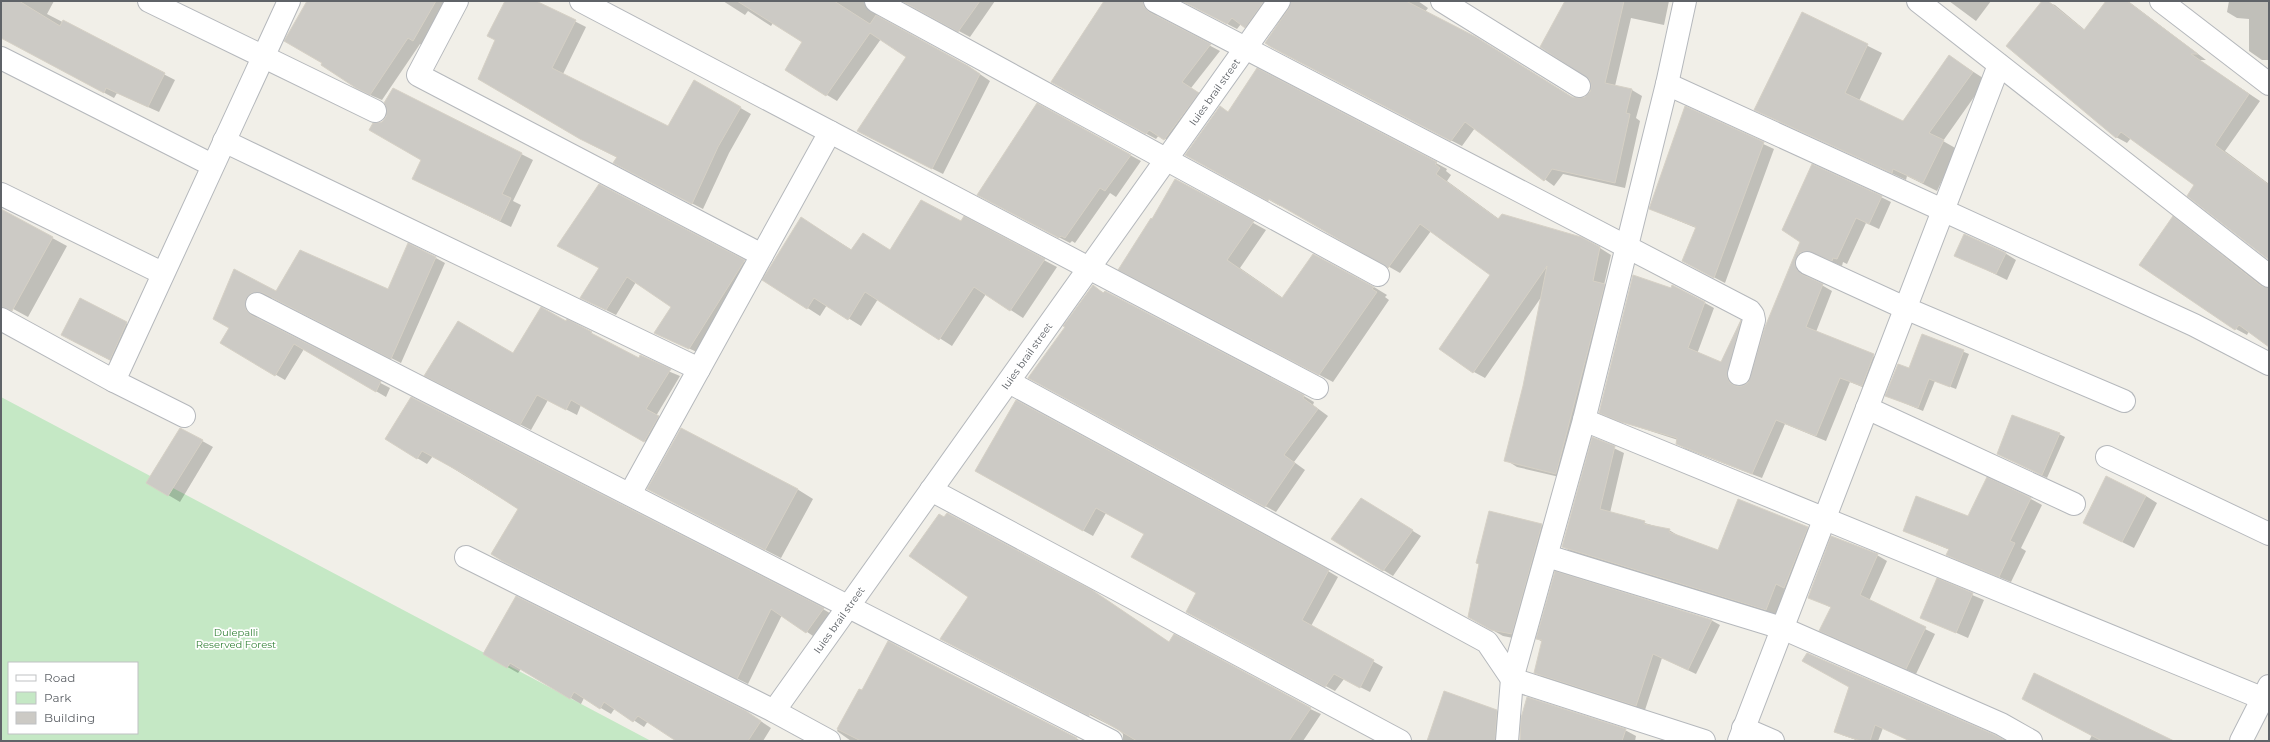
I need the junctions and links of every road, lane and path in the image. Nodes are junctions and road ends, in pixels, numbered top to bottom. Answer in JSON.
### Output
{"nodes":[{"id":1,"x":149,"y":1,"type":"edge"},
{"id":2,"x":289,"y":1,"type":"edge"},
{"id":3,"x":457,"y":1,"type":"edge"},
{"id":4,"x":581,"y":1,"type":"edge"},
{"id":5,"x":876,"y":1,"type":"edge"},
{"id":6,"x":1155,"y":1,"type":"edge"},
{"id":7,"x":1279,"y":1,"type":"edge"},
{"id":8,"x":1442,"y":1,"type":"edge"},
{"id":9,"x":1685,"y":1,"type":"edge"},
{"id":10,"x":1918,"y":1,"type":"edge"},
{"id":11,"x":2162,"y":1,"type":"edge"},
{"id":12,"x":1245,"y":49,"type":"junction"},
{"id":13,"x":263,"y":56,"type":"junction"},
{"id":14,"x":1,"y":58,"type":"edge"},
{"id":15,"x":1999,"y":65,"type":"junction"},
{"id":16,"x":1667,"y":84,"type":"junction"},
{"id":17,"x":2269,"y":84,"type":"edge"},
{"id":18,"x":1579,"y":86,"type":"dead end"},
{"id":19,"x":375,"y":111,"type":"dead end"},
{"id":20,"x":830,"y":132,"type":"junction"},
{"id":21,"x":224,"y":141,"type":"junction"},
{"id":22,"x":1166,"y":160,"type":"junction"},
{"id":23,"x":212,"y":165,"type":"junction"},
{"id":24,"x":1,"y":194,"type":"edge"},
{"id":25,"x":1944,"y":210,"type":"junction"},
{"id":26,"x":1627,"y":246,"type":"junction"},
{"id":27,"x":762,"y":255,"type":"junction"},
{"id":28,"x":1807,"y":263,"type":"dead end"},
{"id":29,"x":1089,"y":268,"type":"junction"},
{"id":30,"x":162,"y":273,"type":"junction"},
{"id":31,"x":1378,"y":275,"type":"dead end"},
{"id":32,"x":2269,"y":276,"type":"edge"},
{"id":33,"x":257,"y":304,"type":"dead end"},
{"id":34,"x":1905,"y":308,"type":"junction"},
{"id":35,"x":1,"y":319,"type":"edge"},
{"id":36,"x":2269,"y":364,"type":"edge"},
{"id":37,"x":699,"y":369,"type":"junction"},
{"id":38,"x":1739,"y":374,"type":"dead end"},
{"id":39,"x":114,"y":381,"type":"junction"},
{"id":40,"x":1009,"y":382,"type":"junction"},
{"id":41,"x":1317,"y":388,"type":"dead end"},
{"id":42,"x":2124,"y":400,"type":"dead end"},
{"id":43,"x":1867,"y":408,"type":"junction"},
{"id":44,"x":184,"y":416,"type":"dead end"},
{"id":45,"x":1584,"y":420,"type":"junction"},
{"id":46,"x":2107,"y":457,"type":"dead end"},
{"id":47,"x":931,"y":490,"type":"junction"},
{"id":48,"x":630,"y":494,"type":"junction"},
{"id":49,"x":2074,"y":504,"type":"dead end"},
{"id":50,"x":1824,"y":518,"type":"junction"},
{"id":51,"x":2269,"y":534,"type":"edge"},
{"id":52,"x":1547,"y":556,"type":"junction"},
{"id":53,"x":466,"y":557,"type":"dead end"},
{"id":54,"x":848,"y":607,"type":"junction"},
{"id":55,"x":1782,"y":628,"type":"junction"},
{"id":56,"x":1512,"y":680,"type":"junction"},
{"id":57,"x":2267,"y":695,"type":"edge"},
{"id":58,"x":774,"y":711,"type":"junction"},
{"id":59,"x":1741,"y":734,"type":"edge"},
{"id":60,"x":829,"y":741,"type":"edge"},
{"id":61,"x":1111,"y":741,"type":"edge"},
{"id":62,"x":1400,"y":741,"type":"edge"},
{"id":63,"x":1507,"y":741,"type":"edge"},
{"id":64,"x":1704,"y":741,"type":"edge"},
{"id":65,"x":1773,"y":741,"type":"edge"},
{"id":66,"x":2031,"y":741,"type":"edge"},
{"id":67,"x":2241,"y":741,"type":"edge"}],
"edges":[{"from":1,"to":13,"type":"street"},
{"from":2,"to":13,"type":"street"},
{"from":3,"to":27,"type":"street"},
{"from":4,"to":20,"type":"street"},
{"from":5,"to":22,"type":"street"},
{"from":6,"to":12,"type":"street"},
{"from":7,"to":12,"type":"street","name":"luies brail street"},
{"from":8,"to":18,"type":"street"},
{"from":9,"to":16,"type":"street"},
{"from":10,"to":15,"type":"street"},
{"from":11,"to":17,"type":"street"},
{"from":12,"to":22,"type":"street","name":"luies brail street"},
{"from":12,"to":26,"type":"street"},
{"from":13,"to":19,"type":"street"},
{"from":13,"to":21,"type":"street"},
{"from":14,"to":23,"type":"street"},
{"from":15,"to":25,"type":"street"},
{"from":15,"to":32,"type":"street"},
{"from":16,"to":25,"type":"street"},
{"from":16,"to":26,"type":"street"},
{"from":20,"to":27,"type":"street"},
{"from":20,"to":29,"type":"street"},
{"from":21,"to":23,"type":"street"},
{"from":21,"to":37,"type":"street"},
{"from":22,"to":29,"type":"street","name":"luies brail street"},
{"from":22,"to":31,"type":"street"},
{"from":23,"to":30,"type":"street"},
{"from":24,"to":30,"type":"street"},
{"from":25,"to":34,"type":"street"},
{"from":25,"to":36,"type":"street"},
{"from":26,"to":38,"type":"street"},
{"from":26,"to":45,"type":"street"},
{"from":27,"to":37,"type":"street"},
{"from":28,"to":34,"type":"street"},
{"from":29,"to":40,"type":"street","name":"luies brail street"},
{"from":29,"to":41,"type":"street"},
{"from":30,"to":39,"type":"street"},
{"from":33,"to":48,"type":"street"},
{"from":34,"to":42,"type":"street"},
{"from":34,"to":43,"type":"street"},
{"from":35,"to":39,"type":"street"},
{"from":37,"to":48,"type":"street"},
{"from":39,"to":44,"type":"street"},
{"from":40,"to":47,"type":"street","name":"luies brail street"},
{"from":40,"to":56,"type":"street"},
{"from":43,"to":49,"type":"street"},
{"from":43,"to":50,"type":"street"},
{"from":45,"to":50,"type":"street"},
{"from":45,"to":52,"type":"street"},
{"from":46,"to":51,"type":"street"},
{"from":47,"to":54,"type":"street","name":"luies brail street"},
{"from":47,"to":62,"type":"street"},
{"from":48,"to":54,"type":"street"},
{"from":50,"to":55,"type":"street"},
{"from":50,"to":57,"type":"street"},
{"from":52,"to":55,"type":"street"},
{"from":52,"to":56,"type":"street"},
{"from":53,"to":58,"type":"street"},
{"from":54,"to":58,"type":"street","name":"luies brail street"},
{"from":54,"to":61,"type":"street"},
{"from":55,"to":59,"type":"street"},
{"from":55,"to":66,"type":"street"},
{"from":56,"to":63,"type":"street"},
{"from":56,"to":64,"type":"street"},
{"from":57,"to":67,"type":"street"},
{"from":58,"to":60,"type":"street"},
{"from":59,"to":65,"type":"street"}]}
